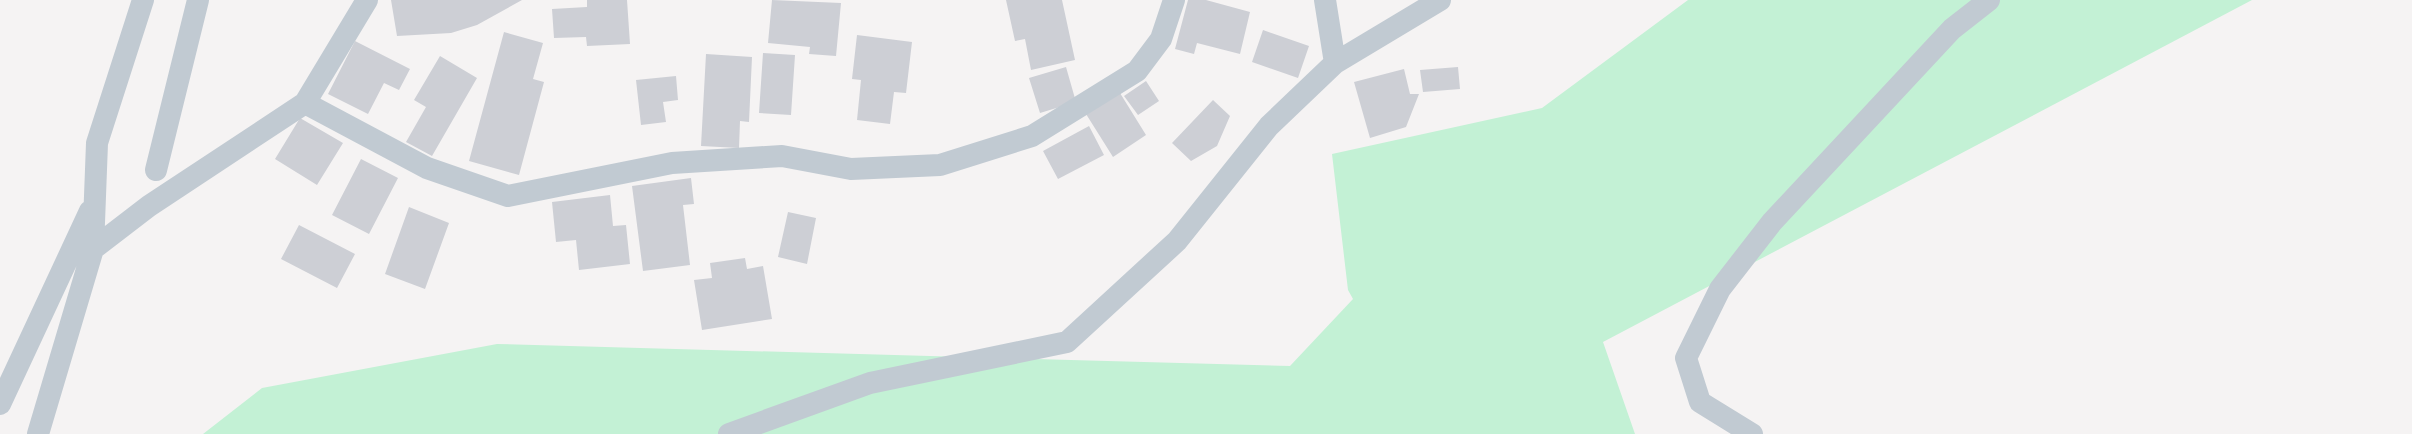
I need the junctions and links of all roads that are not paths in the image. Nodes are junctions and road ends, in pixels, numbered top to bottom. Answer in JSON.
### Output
{"nodes":[{"id":1,"x":143,"y":0,"type":"edge"},
{"id":2,"x":198,"y":0,"type":"edge"},
{"id":3,"x":367,"y":0,"type":"edge"},
{"id":4,"x":1174,"y":0,"type":"edge"},
{"id":5,"x":1325,"y":0,"type":"edge"},
{"id":6,"x":1440,"y":0,"type":"edge"},
{"id":7,"x":1989,"y":0,"type":"edge"},
{"id":8,"x":1335,"y":63,"type":"junction"},
{"id":9,"x":305,"y":103,"type":"junction"},
{"id":10,"x":156,"y":170,"type":"dead end"},
{"id":11,"x":95,"y":200,"type":"junction"},
{"id":12,"x":94,"y":249,"type":"junction"},
{"id":13,"x":0,"y":404,"type":"edge"},
{"id":14,"x":38,"y":434,"type":"edge"},
{"id":15,"x":729,"y":434,"type":"edge"},
{"id":16,"x":1752,"y":434,"type":"edge"}],
"edges":[{"from":1,"to":11,"type":"street"},
{"from":2,"to":10,"type":"street"},
{"from":3,"to":9,"type":"street"},
{"from":4,"to":9,"type":"street"},
{"from":5,"to":8,"type":"street"},
{"from":6,"to":8,"type":"street"},
{"from":7,"to":16,"type":"street"},
{"from":8,"to":15,"type":"street"},
{"from":9,"to":12,"type":"street"},
{"from":11,"to":12,"type":"street"},
{"from":11,"to":13,"type":"street"},
{"from":12,"to":14,"type":"street"}]}
